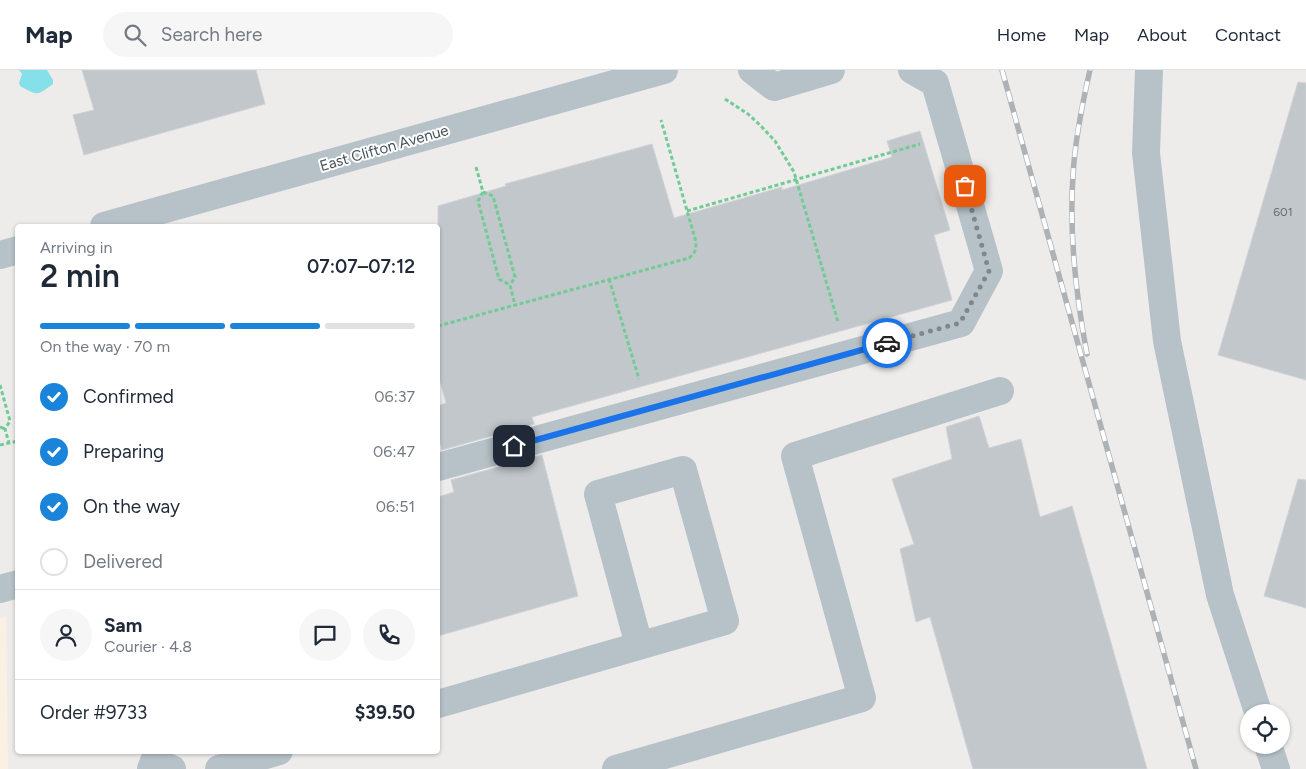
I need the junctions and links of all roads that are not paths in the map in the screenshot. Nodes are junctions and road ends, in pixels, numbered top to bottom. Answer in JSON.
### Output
{"nodes":[{"id":1,"x":664,"y":70,"type":"edge"},
{"id":2,"x":752,"y":70,"type":"edge"},
{"id":3,"x":832,"y":70,"type":"edge"},
{"id":4,"x":912,"y":70,"type":"edge"},
{"id":5,"x":1149,"y":70,"type":"edge"},
{"id":6,"x":111,"y":224,"type":"edge"},
{"id":7,"x":15,"y":251,"type":"edge"},
{"id":8,"x":0,"y":255,"type":"edge"},
{"id":9,"x":1000,"y":391,"type":"dead end"},
{"id":10,"x":440,"y":466,"type":"edge"},
{"id":11,"x":15,"y":585,"type":"edge"},
{"id":12,"x":0,"y":588,"type":"edge"},
{"id":13,"x":639,"y":645,"type":"junction"},
{"id":14,"x":440,"y":703,"type":"edge"},
{"id":15,"x":1255,"y":704,"type":"edge"},
{"id":16,"x":269,"y":754,"type":"edge"},
{"id":17,"x":1271,"y":754,"type":"edge"},
{"id":18,"x":151,"y":769,"type":"edge"},
{"id":19,"x":172,"y":769,"type":"edge"},
{"id":20,"x":219,"y":769,"type":"edge"},
{"id":21,"x":616,"y":769,"type":"edge"},
{"id":22,"x":1276,"y":769,"type":"edge"}],
"edges":[{"from":1,"to":6,"type":"street","name":"East Clifton Avenue"},
{"from":2,"to":3,"type":"street"},
{"from":4,"to":10,"type":"street"},
{"from":5,"to":15,"type":"street"},
{"from":7,"to":8,"type":"street"},
{"from":9,"to":21,"type":"street"},
{"from":11,"to":12,"type":"street"},
{"from":13,"to":13,"type":"street"},
{"from":13,"to":14,"type":"street"},
{"from":16,"to":20,"type":"street"},
{"from":17,"to":22,"type":"street"},
{"from":18,"to":19,"type":"street"}]}
